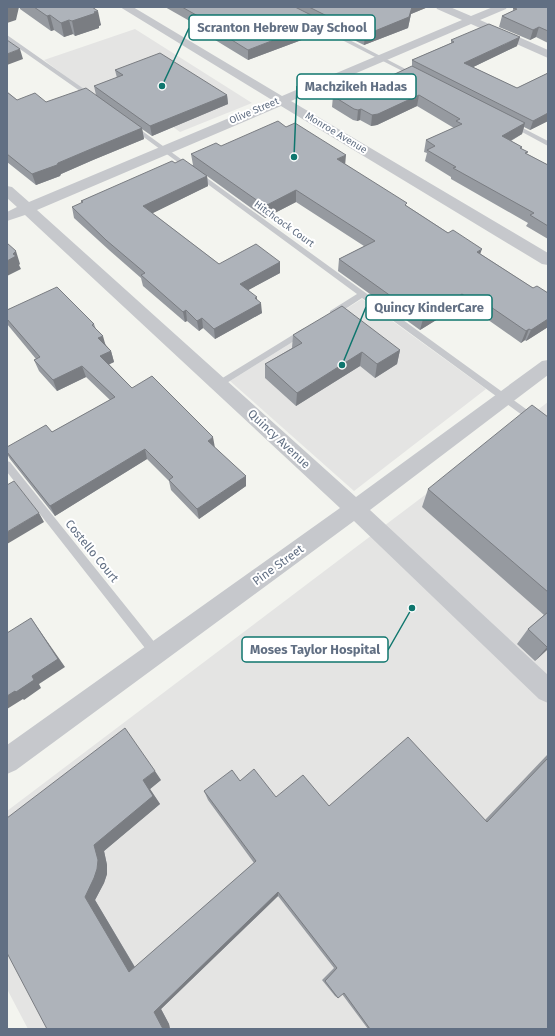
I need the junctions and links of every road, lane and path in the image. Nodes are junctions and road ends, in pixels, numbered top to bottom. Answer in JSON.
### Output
{"nodes":[{"id":1,"x":125,"y":7,"type":"edge"},
{"id":2,"x":441,"y":7,"type":"edge"},
{"id":3,"x":502,"y":7,"type":"edge"},
{"id":4,"x":471,"y":20,"type":"junction"},
{"id":5,"x":308,"y":21,"type":"edge"},
{"id":6,"x":7,"y":37,"type":"edge"},
{"id":7,"x":548,"y":54,"type":"edge"},
{"id":8,"x":381,"y":58,"type":"junction"},
{"id":9,"x":423,"y":80,"type":"edge"},
{"id":10,"x":97,"y":100,"type":"edge"},
{"id":11,"x":280,"y":100,"type":"junction"},
{"id":12,"x":506,"y":122,"type":"edge"},
{"id":13,"x":128,"y":123,"type":"edge"},
{"id":14,"x":548,"y":144,"type":"edge"},
{"id":15,"x":163,"y":150,"type":"junction"},
{"id":16,"x":7,"y":190,"type":"edge"},
{"id":17,"x":28,"y":208,"type":"junction"},
{"id":18,"x":7,"y":217,"type":"edge"},
{"id":19,"x":548,"y":260,"type":"edge"},
{"id":20,"x":362,"y":295,"type":"junction"},
{"id":21,"x":323,"y":319,"type":"edge"},
{"id":22,"x":310,"y":328,"type":"edge"},
{"id":23,"x":548,"y":366,"type":"edge"},
{"id":24,"x":219,"y":384,"type":"junction"},
{"id":25,"x":504,"y":398,"type":"junction"},
{"id":26,"x":548,"y":430,"type":"edge"},
{"id":27,"x":7,"y":465,"type":"edge"},
{"id":28,"x":355,"y":509,"type":"junction"},
{"id":29,"x":156,"y":652,"type":"junction"},
{"id":30,"x":548,"y":691,"type":"edge"},
{"id":31,"x":7,"y":761,"type":"edge"}],
"edges":[{"from":1,"to":11,"type":"street","name":"Monroe Avenue"},
{"from":2,"to":4,"type":"street"},
{"from":3,"to":4,"type":"street","name":"Olive Street"},
{"from":4,"to":7,"type":"street"},
{"from":4,"to":8,"type":"street","name":"Olive Street"},
{"from":5,"to":8,"type":"lane"},
{"from":6,"to":10,"type":"lane"},
{"from":8,"to":9,"type":"lane"},
{"from":8,"to":11,"type":"street","name":"Olive Street"},
{"from":11,"to":15,"type":"street","name":"Olive Street"},
{"from":11,"to":19,"type":"street","name":"Monroe Avenue"},
{"from":12,"to":14,"type":"lane"},
{"from":13,"to":15,"type":"lane","name":"Hitchcock Court"},
{"from":15,"to":17,"type":"street","name":"Olive Street"},
{"from":15,"to":20,"type":"lane","name":"Hitchcock Court"},
{"from":16,"to":17,"type":"street","name":"Quincy Avenue"},
{"from":17,"to":18,"type":"street","name":"Olive Street"},
{"from":17,"to":24,"type":"street","name":"Quincy Avenue"},
{"from":20,"to":21,"type":"lane"},
{"from":20,"to":25,"type":"lane","name":"Hitchcock Court"},
{"from":22,"to":24,"type":"lane"},
{"from":23,"to":25,"type":"street","name":"Pine Street"},
{"from":24,"to":28,"type":"street","name":"Quincy Avenue"},
{"from":25,"to":26,"type":"lane","name":"Hitchcock Court"},
{"from":25,"to":28,"type":"street","name":"Pine Street"},
{"from":27,"to":29,"type":"lane","name":"Costello Court"},
{"from":28,"to":29,"type":"street","name":"Pine Street"},
{"from":28,"to":30,"type":"street","name":"Quincy Avenue"},
{"from":29,"to":31,"type":"street","name":"Pine Street"}]}
